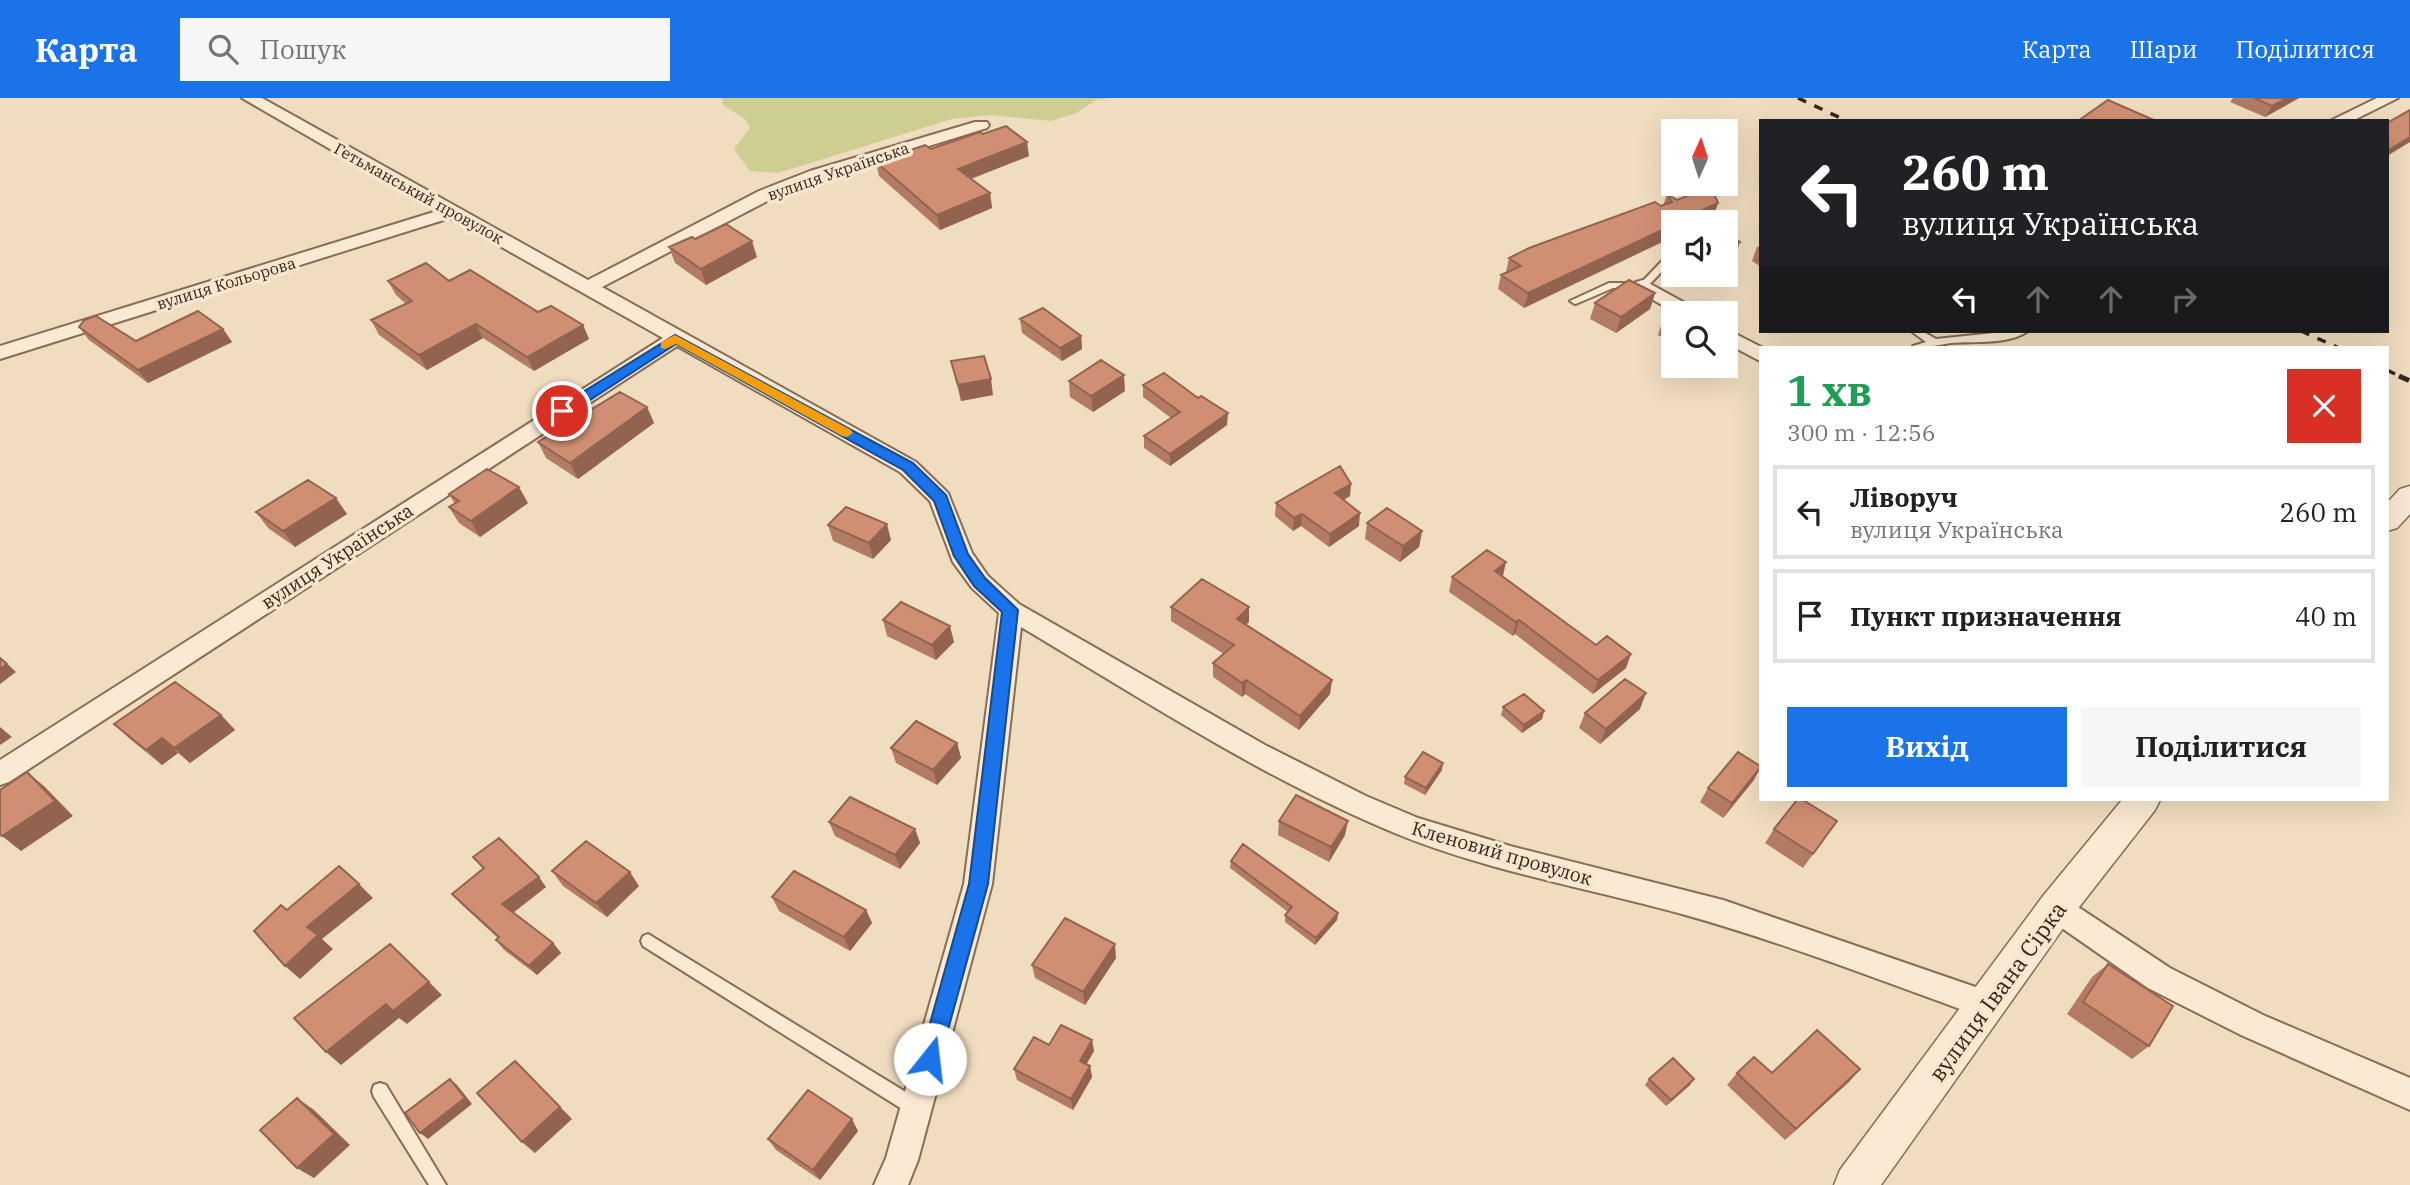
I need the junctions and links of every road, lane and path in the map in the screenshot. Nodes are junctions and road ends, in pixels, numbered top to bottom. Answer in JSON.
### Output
{"nodes":[{"id":1,"x":250,"y":98,"type":"edge"},
{"id":2,"x":2390,"y":98,"type":"edge"},
{"id":3,"x":2343,"y":119,"type":"edge"},
{"id":4,"x":981,"y":125,"type":"dead end"},
{"id":5,"x":451,"y":212,"type":"junction"},
{"id":6,"x":1661,"y":266,"type":"edge"},
{"id":7,"x":1643,"y":286,"type":"junction"},
{"id":8,"x":588,"y":287,"type":"junction"},
{"id":9,"x":1575,"y":301,"type":"dead end"},
{"id":10,"x":1669,"y":301,"type":"edge"},
{"id":11,"x":1919,"y":333,"type":"edge"},
{"id":12,"x":2016,"y":333,"type":"edge"},
{"id":13,"x":675,"y":339,"type":"junction"},
{"id":14,"x":1738,"y":342,"type":"edge"},
{"id":15,"x":1933,"y":342,"type":"junction"},
{"id":16,"x":1922,"y":346,"type":"edge"},
{"id":17,"x":0,"y":353,"type":"edge"},
{"id":18,"x":1759,"y":354,"type":"edge"},
{"id":19,"x":2410,"y":496,"type":"edge"},
{"id":20,"x":2389,"y":519,"type":"edge"},
{"id":21,"x":1010,"y":610,"type":"junction"},
{"id":22,"x":0,"y":774,"type":"edge"},
{"id":23,"x":2142,"y":801,"type":"edge"},
{"id":24,"x":2056,"y":908,"type":"junction"},
{"id":25,"x":648,"y":941,"type":"dead end"},
{"id":26,"x":1987,"y":1006,"type":"junction"},
{"id":27,"x":380,"y":1091,"type":"dead end"},
{"id":28,"x":2410,"y":1094,"type":"edge"},
{"id":29,"x":916,"y":1108,"type":"junction"},
{"id":30,"x":438,"y":1185,"type":"edge"},
{"id":31,"x":891,"y":1185,"type":"edge"},
{"id":32,"x":1855,"y":1185,"type":"edge"}],
"edges":[{"from":1,"to":5,"type":"street","name":"Гетьманський провулок"},
{"from":2,"to":3,"type":"street"},
{"from":4,"to":8,"type":"street","name":"вулиця Українська"},
{"from":5,"to":8,"type":"street","name":"Гетьманський провулок"},
{"from":5,"to":17,"type":"street","name":"вулиця Кольорова"},
{"from":6,"to":7,"type":"lane"},
{"from":7,"to":9,"type":"lane"},
{"from":7,"to":10,"type":"street"},
{"from":8,"to":13,"type":"street","name":"Гетьманський провулок"},
{"from":11,"to":15,"type":"lane"},
{"from":12,"to":15,"type":"lane"},
{"from":13,"to":21,"type":"street","name":"Кленовий провулок"},
{"from":13,"to":22,"type":"street","name":"вулиця Українська"},
{"from":14,"to":18,"type":"street"},
{"from":15,"to":16,"type":"lane"},
{"from":19,"to":20,"type":"street"},
{"from":21,"to":26,"type":"street","name":"Кленовий провулок"},
{"from":21,"to":29,"type":"street"},
{"from":23,"to":24,"type":"street","name":"вулиця Івана Сірка"},
{"from":24,"to":26,"type":"street","name":"вулиця Івана Сірка"},
{"from":24,"to":28,"type":"street"},
{"from":25,"to":29,"type":"lane"},
{"from":26,"to":32,"type":"street","name":"вулиця Івана Сірка"},
{"from":27,"to":30,"type":"lane"},
{"from":29,"to":31,"type":"street"}]}
